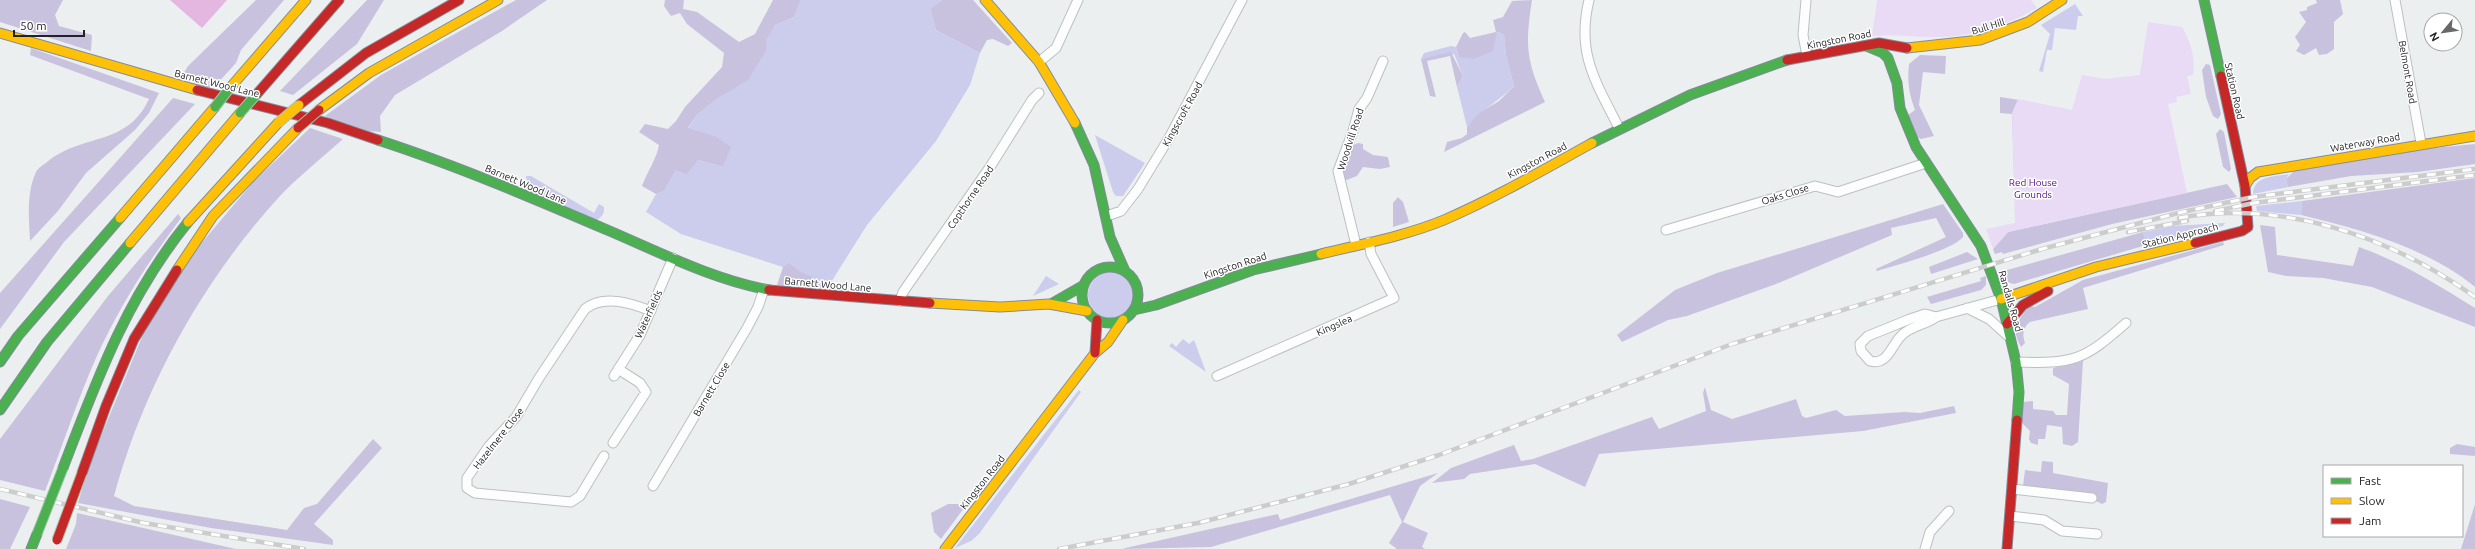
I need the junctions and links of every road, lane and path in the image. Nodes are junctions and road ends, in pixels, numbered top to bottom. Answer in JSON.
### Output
{"nodes":[{"id":1,"x":306,"y":0,"type":"edge"},
{"id":2,"x":339,"y":0,"type":"edge"},
{"id":3,"x":459,"y":0,"type":"edge"},
{"id":4,"x":498,"y":0,"type":"edge"},
{"id":5,"x":985,"y":0,"type":"edge"},
{"id":6,"x":1078,"y":0,"type":"edge"},
{"id":7,"x":1242,"y":0,"type":"edge"},
{"id":8,"x":1590,"y":0,"type":"edge"},
{"id":9,"x":1802,"y":0,"type":"edge"},
{"id":10,"x":1806,"y":0,"type":"edge"},
{"id":11,"x":2062,"y":0,"type":"edge"},
{"id":12,"x":2204,"y":0,"type":"edge"},
{"id":13,"x":2395,"y":0,"type":"edge"},
{"id":14,"x":0,"y":33,"type":"edge"},
{"id":15,"x":1866,"y":46,"type":"junction"},
{"id":16,"x":1913,"y":48,"type":"junction"},
{"id":17,"x":1807,"y":56,"type":"junction"},
{"id":18,"x":1383,"y":61,"type":"dead end"},
{"id":19,"x":1039,"y":62,"type":"junction"},
{"id":20,"x":1897,"y":83,"type":"junction"},
{"id":21,"x":1039,"y":93,"type":"dead end"},
{"id":22,"x":1619,"y":128,"type":"junction"},
{"id":23,"x":2475,"y":136,"type":"edge"},
{"id":24,"x":2421,"y":143,"type":"junction"},
{"id":25,"x":2239,"y":159,"type":"junction"},
{"id":26,"x":1926,"y":163,"type":"junction"},
{"id":27,"x":2258,"y":172,"type":"junction"},
{"id":28,"x":2245,"y":186,"type":"junction"},
{"id":29,"x":1107,"y":216,"type":"junction"},
{"id":30,"x":1666,"y":230,"type":"dead end"},
{"id":31,"x":1110,"y":237,"type":"junction"},
{"id":32,"x":1368,"y":242,"type":"junction"},
{"id":33,"x":1356,"y":244,"type":"junction"},
{"id":34,"x":673,"y":258,"type":"junction"},
{"id":35,"x":1096,"y":270,"type":"junction"},
{"id":36,"x":1125,"y":271,"type":"junction"},
{"id":37,"x":2076,"y":274,"type":"junction"},
{"id":38,"x":1136,"y":284,"type":"junction"},
{"id":39,"x":1084,"y":285,"type":"junction"},
{"id":40,"x":764,"y":289,"type":"junction"},
{"id":41,"x":1169,"y":299,"type":"junction"},
{"id":42,"x":2001,"y":300,"type":"junction"},
{"id":43,"x":900,"y":301,"type":"junction"},
{"id":44,"x":1049,"y":304,"type":"junction"},
{"id":45,"x":1967,"y":308,"type":"junction"},
{"id":46,"x":1134,"y":310,"type":"junction"},
{"id":47,"x":650,"y":311,"type":"junction"},
{"id":48,"x":1087,"y":311,"type":"junction"},
{"id":49,"x":1936,"y":317,"type":"junction"},
{"id":50,"x":1097,"y":320,"type":"junction"},
{"id":51,"x":1123,"y":320,"type":"junction"},
{"id":52,"x":2126,"y":322,"type":"dead end"},
{"id":53,"x":2007,"y":324,"type":"junction"},
{"id":54,"x":2011,"y":339,"type":"junction"},
{"id":55,"x":1095,"y":353,"type":"junction"},
{"id":56,"x":0,"y":362,"type":"edge"},
{"id":57,"x":2016,"y":362,"type":"junction"},
{"id":58,"x":1217,"y":376,"type":"dead end"},
{"id":59,"x":0,"y":410,"type":"edge"},
{"id":60,"x":614,"y":443,"type":"dead end"},
{"id":61,"x":604,"y":456,"type":"dead end"},
{"id":62,"x":653,"y":486,"type":"dead end"},
{"id":63,"x":2012,"y":489,"type":"junction"},
{"id":64,"x":2092,"y":498,"type":"dead end"},
{"id":65,"x":1949,"y":511,"type":"dead end"},
{"id":66,"x":2010,"y":516,"type":"junction"},
{"id":67,"x":2097,"y":534,"type":"dead end"},
{"id":68,"x":31,"y":549,"type":"edge"},
{"id":69,"x":53,"y":549,"type":"edge"},
{"id":70,"x":945,"y":549,"type":"edge"},
{"id":71,"x":1925,"y":549,"type":"edge"},
{"id":72,"x":2007,"y":549,"type":"edge"}],
"edges":[{"from":1,"to":56,"type":"main road","bridge":true},
{"from":2,"to":59,"type":"main road","bridge":true},
{"from":3,"to":68,"type":"main road","bridge":true},
{"from":4,"to":69,"type":"main road","bridge":true},
{"from":5,"to":19,"type":"main road"},
{"from":6,"to":19,"type":"street"},
{"from":7,"to":29,"type":"street","name":"Kingscroft Road"},
{"from":8,"to":22,"type":"street"},
{"from":9,"to":10,"type":"street"},
{"from":10,"to":17,"type":"street"},
{"from":11,"to":16,"type":"main road","name":"Bull Hill"},
{"from":12,"to":25,"type":"main road","name":"Station Road"},
{"from":13,"to":24,"type":"street","name":"Belmont Road"},
{"from":14,"to":34,"type":"main road","name":"Barnett Wood Lane"},
{"from":15,"to":16,"type":"main road","name":"Kingston Road"},
{"from":15,"to":17,"type":"main road","name":"Kingston Road"},
{"from":15,"to":20,"type":"main road","name":"Randalls Road"},
{"from":16,"to":20,"type":"main road","name":"Randalls Road"},
{"from":17,"to":22,"type":"main road","name":"Kingston Road"},
{"from":18,"to":33,"type":"street","name":"Woodvill Road"},
{"from":19,"to":29,"type":"main road"},
{"from":20,"to":26,"type":"main road","name":"Randalls Road"},
{"from":21,"to":43,"type":"street","name":"Copthorne Road"},
{"from":22,"to":32,"type":"main road","name":"Kingston Road"},
{"from":23,"to":24,"type":"main road","name":"Waterway Road"},
{"from":24,"to":27,"type":"main road","name":"Waterway Road"},
{"from":25,"to":27,"type":"main road"},
{"from":25,"to":28,"type":"main road","name":"Station Road"},
{"from":26,"to":30,"type":"street","name":"Oaks Close"},
{"from":26,"to":42,"type":"main road","name":"Randalls Road"},
{"from":27,"to":28,"type":"main road"},
{"from":28,"to":37,"type":"main road","name":"Station Approach"},
{"from":29,"to":31,"type":"main road"},
{"from":31,"to":35,"type":"main road"},
{"from":31,"to":36,"type":"main road"},
{"from":32,"to":33,"type":"main road","name":"Kingston Road"},
{"from":32,"to":58,"type":"street","name":"Kingslea"},
{"from":33,"to":41,"type":"main road","name":"Kingston Road"},
{"from":34,"to":40,"type":"main road","name":"Barnett Wood Lane"},
{"from":34,"to":47,"type":"street","name":"Waterfields"},
{"from":35,"to":36,"type":"main road"},
{"from":35,"to":39,"type":"main road"},
{"from":36,"to":38,"type":"main road"},
{"from":37,"to":42,"type":"main road","name":"Station Approach"},
{"from":37,"to":53,"type":"main road","name":"Station Approach"},
{"from":38,"to":41,"type":"main road"},
{"from":38,"to":46,"type":"main road"},
{"from":39,"to":44,"type":"main road","name":"Barnett Wood Lane"},
{"from":39,"to":48,"type":"main road"},
{"from":40,"to":43,"type":"main road","name":"Barnett Wood Lane"},
{"from":40,"to":62,"type":"street","name":"Barnett Close"},
{"from":41,"to":46,"type":"main road","name":"Kingston Road"},
{"from":42,"to":45,"type":"street"},
{"from":42,"to":53,"type":"main road","name":"Randalls Road"},
{"from":43,"to":44,"type":"main road","name":"Barnett Wood Lane"},
{"from":44,"to":48,"type":"main road","name":"Barnett Wood Lane"},
{"from":45,"to":49,"type":"street"},
{"from":45,"to":54,"type":"street"},
{"from":46,"to":51,"type":"main road"},
{"from":47,"to":60,"type":"street","name":"Waterfields"},
{"from":47,"to":61,"type":"street","name":"Hazelmere Close"},
{"from":48,"to":50,"type":"main road"},
{"from":49,"to":49,"type":"street"},
{"from":50,"to":51,"type":"main road"},
{"from":50,"to":55,"type":"main road"},
{"from":51,"to":55,"type":"main road","name":"Kingston Road"},
{"from":52,"to":57,"type":"street"},
{"from":53,"to":54,"type":"main road","name":"Randalls Road"},
{"from":54,"to":57,"type":"main road","name":"Randalls Road"},
{"from":55,"to":70,"type":"main road","name":"Kingston Road"},
{"from":57,"to":63,"type":"main road","name":"Randalls Road"},
{"from":63,"to":64,"type":"street"},
{"from":63,"to":66,"type":"main road","name":"Randalls Road"},
{"from":65,"to":71,"type":"street"},
{"from":66,"to":67,"type":"street"},
{"from":66,"to":72,"type":"main road","name":"Randalls Road"}]}
